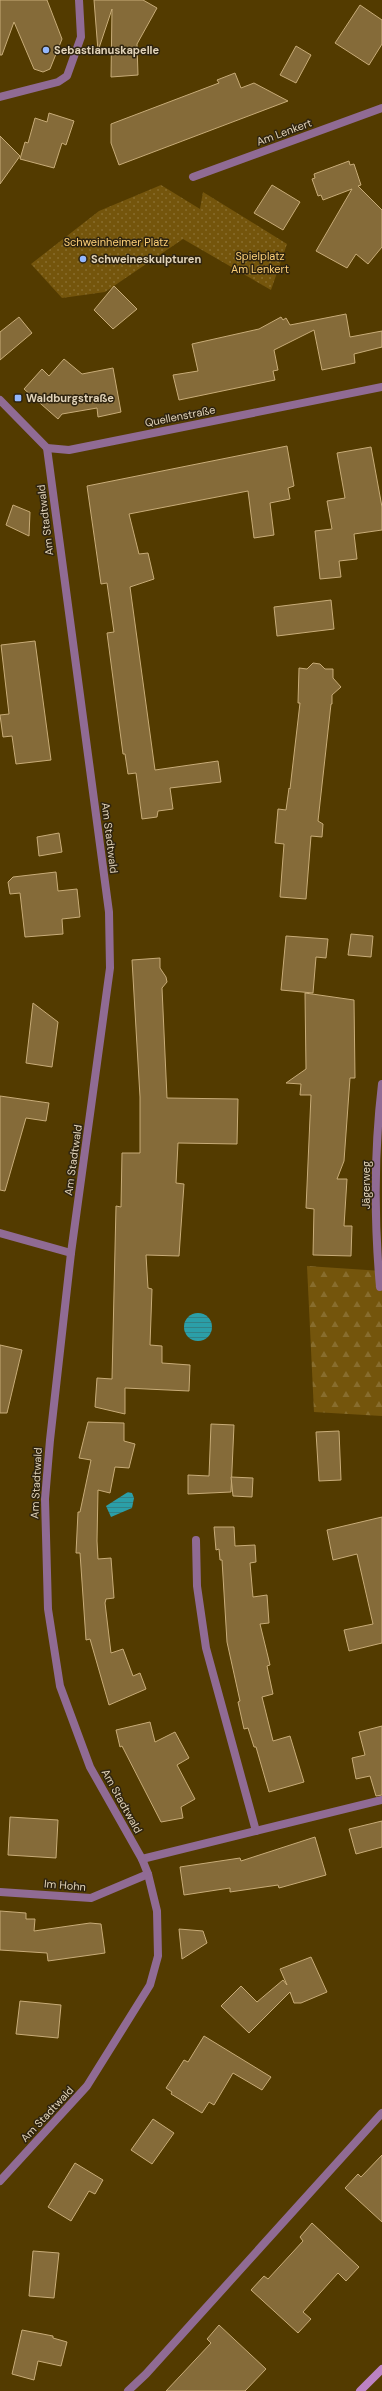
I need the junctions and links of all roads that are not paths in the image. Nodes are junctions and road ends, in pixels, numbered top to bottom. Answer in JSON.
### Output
{"nodes":[{"id":1,"x":79,"y":0,"type":"edge"},
{"id":2,"x":0,"y":97,"type":"edge"},
{"id":3,"x":382,"y":108,"type":"edge"},
{"id":4,"x":193,"y":178,"type":"dead end"},
{"id":5,"x":382,"y":387,"type":"edge"},
{"id":6,"x":0,"y":400,"type":"edge"},
{"id":7,"x":47,"y":448,"type":"junction"},
{"id":8,"x":382,"y":1084,"type":"edge"},
{"id":9,"x":0,"y":1233,"type":"edge"},
{"id":10,"x":71,"y":1253,"type":"junction"},
{"id":11,"x":380,"y":1287,"type":"dead end"},
{"id":12,"x":196,"y":1540,"type":"dead end"},
{"id":13,"x":382,"y":1800,"type":"edge"},
{"id":14,"x":256,"y":1831,"type":"junction"},
{"id":15,"x":142,"y":1859,"type":"junction"},
{"id":16,"x":148,"y":1874,"type":"junction"},
{"id":17,"x":0,"y":1892,"type":"edge"},
{"id":18,"x":382,"y":2113,"type":"edge"},
{"id":19,"x":0,"y":2181,"type":"edge"},
{"id":20,"x":382,"y":2369,"type":"edge"},
{"id":21,"x":128,"y":2391,"type":"edge"},
{"id":22,"x":360,"y":2391,"type":"edge"}],
"edges":[{"from":1,"to":2,"type":"street"},
{"from":3,"to":4,"type":"street","name":"Am Lenkert"},
{"from":5,"to":7,"type":"street","name":"Quellenstraße"},
{"from":6,"to":7,"type":"street"},
{"from":7,"to":10,"type":"street","name":"Am Stadtwald"},
{"from":8,"to":11,"type":"street","name":"Jägerweg"},
{"from":9,"to":10,"type":"street"},
{"from":10,"to":15,"type":"street","name":"Am Stadtwald"},
{"from":12,"to":14,"type":"street"},
{"from":13,"to":14,"type":"street"},
{"from":14,"to":15,"type":"street"},
{"from":15,"to":16,"type":"street","name":"Am Stadtwald"},
{"from":16,"to":17,"type":"street","name":"Im Hohn"},
{"from":16,"to":19,"type":"street","name":"Am Stadtwald"},
{"from":18,"to":21,"type":"street"},
{"from":20,"to":22,"type":"main road"}]}
